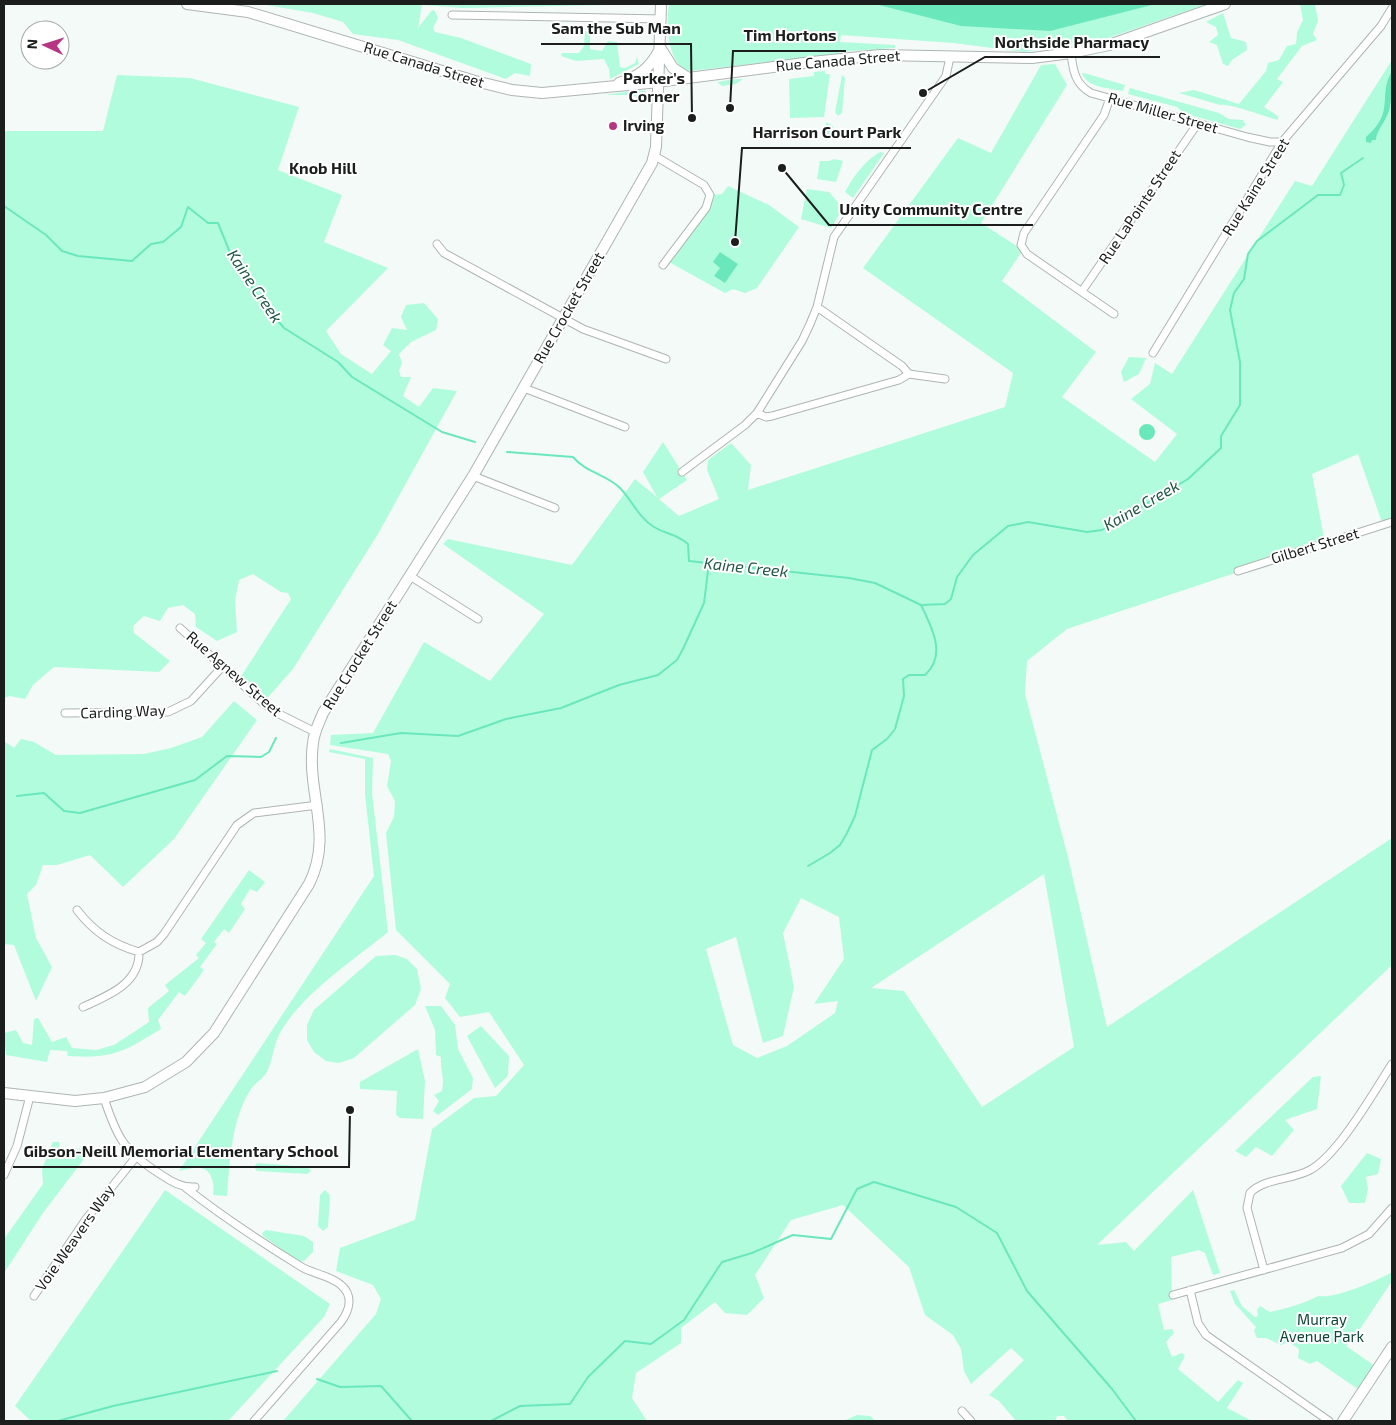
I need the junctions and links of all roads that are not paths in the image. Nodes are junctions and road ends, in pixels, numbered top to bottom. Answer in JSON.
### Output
{"nodes":[{"id":1,"x":187,"y":4,"type":"edge"},
{"id":2,"x":661,"y":4,"type":"edge"},
{"id":3,"x":1225,"y":4,"type":"edge"},
{"id":4,"x":1392,"y":8,"type":"edge"},
{"id":5,"x":452,"y":15,"type":"dead end"},
{"id":6,"x":662,"y":19,"type":"junction"},
{"id":7,"x":661,"y":49,"type":"junction"},
{"id":8,"x":1071,"y":54,"type":"junction"},
{"id":9,"x":950,"y":57,"type":"junction"},
{"id":10,"x":688,"y":78,"type":"junction"},
{"id":11,"x":659,"y":82,"type":"junction"},
{"id":12,"x":607,"y":88,"type":"junction"},
{"id":13,"x":1110,"y":98,"type":"junction"},
{"id":14,"x":1198,"y":123,"type":"junction"},
{"id":15,"x":1282,"y":142,"type":"junction"},
{"id":16,"x":655,"y":156,"type":"junction"},
{"id":17,"x":437,"y":244,"type":"dead end"},
{"id":18,"x":663,"y":266,"type":"dead end"},
{"id":19,"x":1082,"y":292,"type":"junction"},
{"id":20,"x":817,"y":306,"type":"junction"},
{"id":21,"x":1114,"y":314,"type":"dead end"},
{"id":22,"x":564,"y":318,"type":"junction"},
{"id":23,"x":1153,"y":353,"type":"dead end"},
{"id":24,"x":666,"y":359,"type":"dead end"},
{"id":25,"x":909,"y":374,"type":"junction"},
{"id":26,"x":945,"y":379,"type":"dead end"},
{"id":27,"x":524,"y":388,"type":"junction"},
{"id":28,"x":757,"y":413,"type":"junction"},
{"id":29,"x":625,"y":427,"type":"dead end"},
{"id":30,"x":682,"y":472,"type":"dead end"},
{"id":31,"x":473,"y":476,"type":"junction"},
{"id":32,"x":555,"y":508,"type":"dead end"},
{"id":33,"x":1392,"y":522,"type":"edge"},
{"id":34,"x":1238,"y":571,"type":"dead end"},
{"id":35,"x":410,"y":576,"type":"junction"},
{"id":36,"x":478,"y":619,"type":"dead end"},
{"id":37,"x":180,"y":628,"type":"dead end"},
{"id":38,"x":222,"y":667,"type":"junction"},
{"id":39,"x":65,"y":713,"type":"dead end"},
{"id":40,"x":315,"y":732,"type":"junction"},
{"id":41,"x":318,"y":805,"type":"junction"},
{"id":42,"x":78,"y":910,"type":"dead end"},
{"id":43,"x":139,"y":952,"type":"junction"},
{"id":44,"x":83,"y":1007,"type":"dead end"},
{"id":45,"x":1392,"y":1066,"type":"edge"},
{"id":46,"x":4,"y":1093,"type":"edge"},
{"id":47,"x":30,"y":1096,"type":"junction"},
{"id":48,"x":104,"y":1098,"type":"junction"},
{"id":49,"x":136,"y":1157,"type":"junction"},
{"id":50,"x":4,"y":1175,"type":"edge"},
{"id":51,"x":195,"y":1187,"type":"dead end"},
{"id":52,"x":186,"y":1188,"type":"junction"},
{"id":53,"x":1392,"y":1208,"type":"edge"},
{"id":54,"x":1264,"y":1270,"type":"junction"},
{"id":55,"x":1190,"y":1290,"type":"junction"},
{"id":56,"x":1173,"y":1295,"type":"dead end"},
{"id":57,"x":34,"y":1296,"type":"dead end"},
{"id":58,"x":1392,"y":1347,"type":"edge"},
{"id":59,"x":962,"y":1411,"type":"dead end"},
{"id":60,"x":254,"y":1421,"type":"edge"},
{"id":61,"x":970,"y":1421,"type":"edge"},
{"id":62,"x":1329,"y":1421,"type":"edge"},
{"id":63,"x":1343,"y":1421,"type":"edge"}],
"edges":[{"from":1,"to":12,"type":"street","name":"Rue Canada Street"},
{"from":2,"to":6,"type":"street","name":"Rue Crocket Street"},
{"from":3,"to":8,"type":"street","name":"Rue Canada Street"},
{"from":4,"to":15,"type":"street","name":"Rue Kaine Street"},
{"from":5,"to":6,"type":"street"},
{"from":6,"to":7,"type":"street","name":"Rue Crocket Street"},
{"from":7,"to":10,"type":"street"},
{"from":7,"to":11,"type":"street","name":"Rue Crocket Street"},
{"from":7,"to":12,"type":"street"},
{"from":8,"to":9,"type":"street","name":"Rue Canada Street"},
{"from":8,"to":13,"type":"street","name":"Rue Miller Street"},
{"from":9,"to":10,"type":"street","name":"Rue Canada Street"},
{"from":9,"to":20,"type":"street"},
{"from":10,"to":11,"type":"street","name":"Rue Canada Street"},
{"from":11,"to":12,"type":"street","name":"Rue Canada Street"},
{"from":11,"to":16,"type":"street","name":"Rue Crocket Street"},
{"from":13,"to":14,"type":"street","name":"Rue Miller Street"},
{"from":13,"to":19,"type":"street"},
{"from":14,"to":15,"type":"street","name":"Rue Miller Street"},
{"from":14,"to":19,"type":"street","name":"Rue LaPointe Street"},
{"from":15,"to":23,"type":"street","name":"Rue Kaine Street"},
{"from":16,"to":18,"type":"street"},
{"from":16,"to":22,"type":"street","name":"Rue Crocket Street"},
{"from":17,"to":22,"type":"street"},
{"from":19,"to":21,"type":"street"},
{"from":20,"to":25,"type":"street"},
{"from":20,"to":28,"type":"street"},
{"from":22,"to":24,"type":"street"},
{"from":22,"to":27,"type":"street","name":"Rue Crocket Street"},
{"from":25,"to":26,"type":"street"},
{"from":25,"to":28,"type":"street"},
{"from":27,"to":29,"type":"street"},
{"from":27,"to":31,"type":"street","name":"Rue Crocket Street"},
{"from":28,"to":30,"type":"street"},
{"from":31,"to":32,"type":"street"},
{"from":31,"to":35,"type":"street","name":"Rue Crocket Street"},
{"from":33,"to":34,"type":"street","name":"Gilbert Street"},
{"from":35,"to":36,"type":"street"},
{"from":35,"to":40,"type":"street","name":"Rue Crocket Street"},
{"from":37,"to":38,"type":"street","name":"Rue Agnew Street"},
{"from":38,"to":39,"type":"street","name":"Carding Way"},
{"from":38,"to":40,"type":"street","name":"Rue Agnew Street"},
{"from":40,"to":41,"type":"street","name":"Rue Crocket Street"},
{"from":41,"to":43,"type":"street"},
{"from":41,"to":48,"type":"street","name":"Rue Crocket Street"},
{"from":42,"to":43,"type":"street"},
{"from":43,"to":44,"type":"street"},
{"from":45,"to":54,"type":"street"},
{"from":46,"to":47,"type":"street","name":"Rue Crocket Street"},
{"from":47,"to":48,"type":"street","name":"Rue Crocket Street"},
{"from":47,"to":50,"type":"street"},
{"from":48,"to":49,"type":"street"},
{"from":49,"to":52,"type":"street"},
{"from":49,"to":57,"type":"street","name":"Voie Weavers Way"},
{"from":51,"to":52,"type":"street"},
{"from":52,"to":60,"type":"street"},
{"from":53,"to":54,"type":"street"},
{"from":54,"to":55,"type":"street"},
{"from":55,"to":56,"type":"street"},
{"from":55,"to":62,"type":"street"},
{"from":58,"to":63,"type":"street"},
{"from":59,"to":61,"type":"street"}]}
